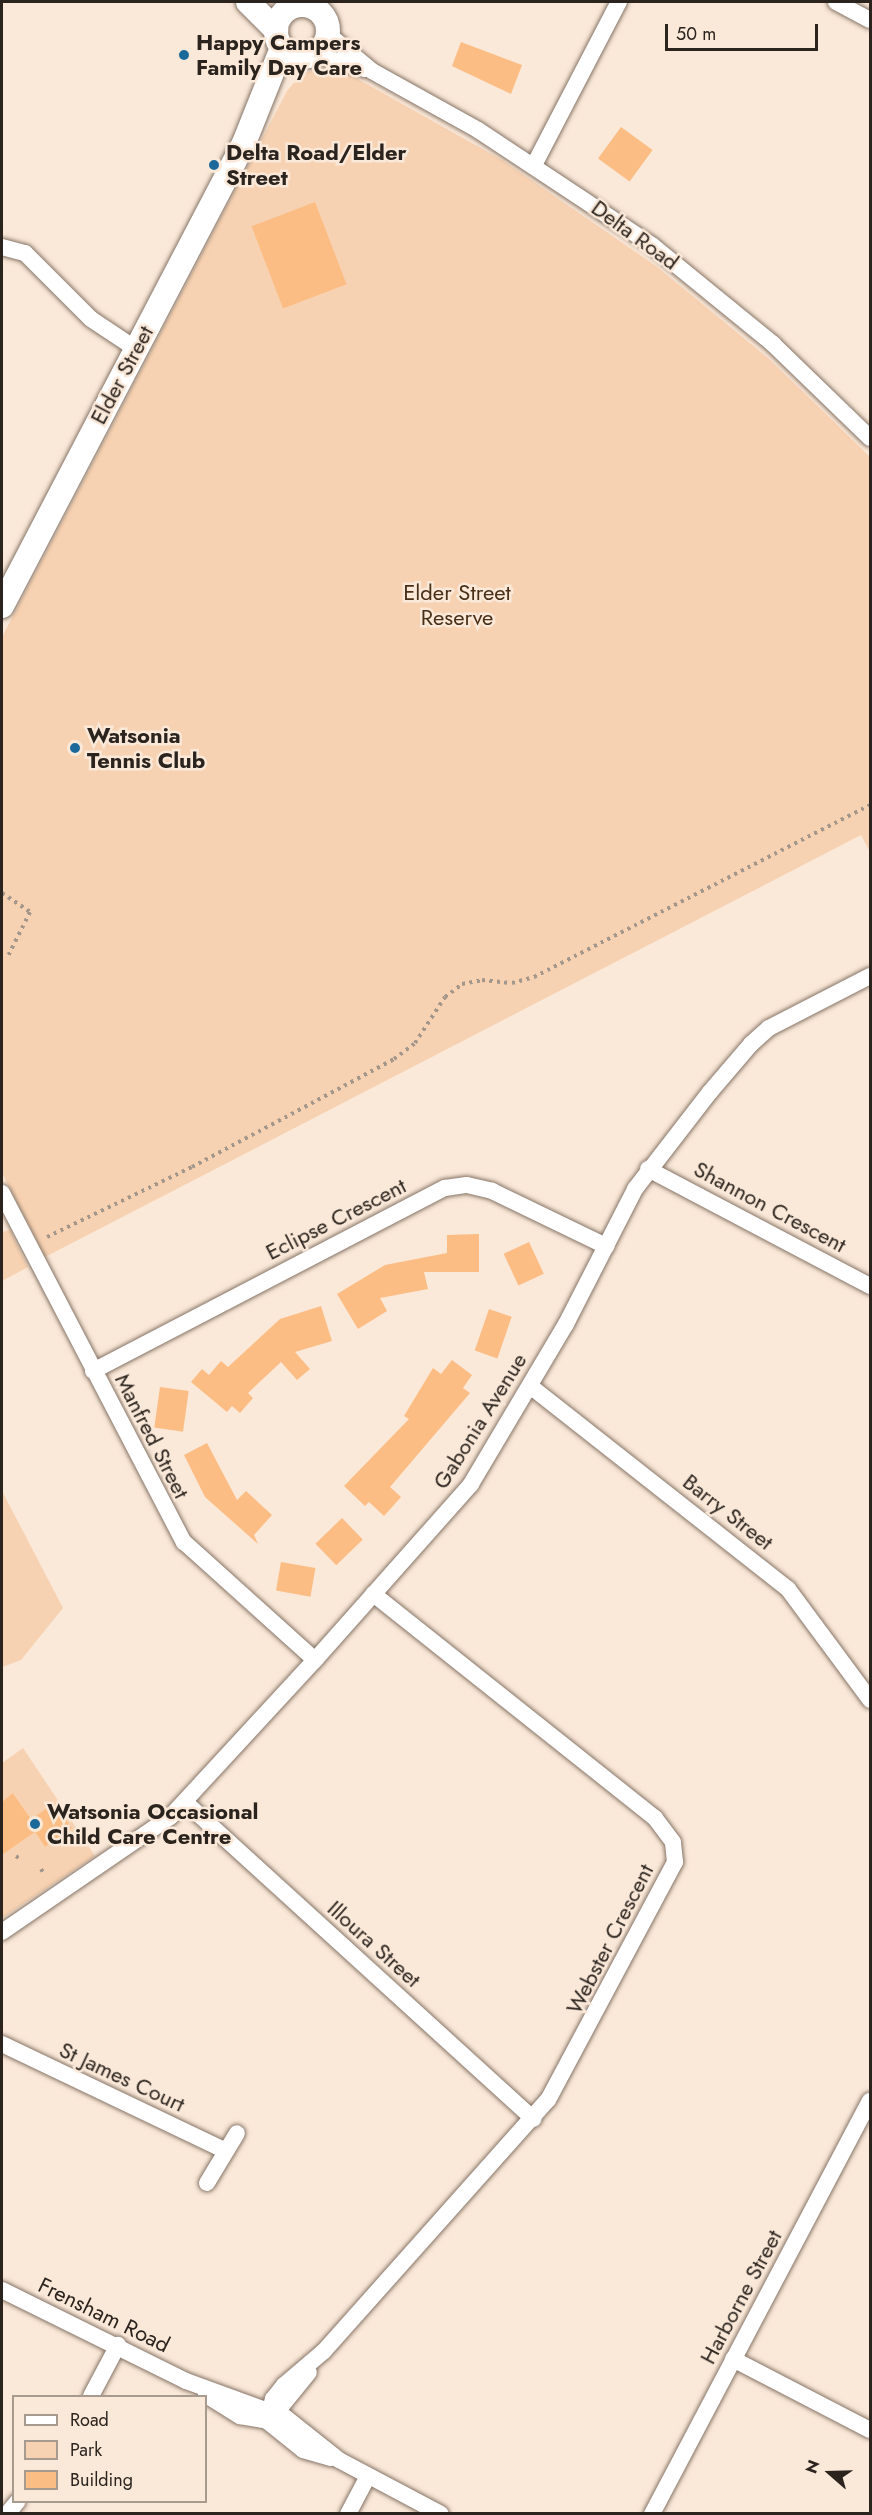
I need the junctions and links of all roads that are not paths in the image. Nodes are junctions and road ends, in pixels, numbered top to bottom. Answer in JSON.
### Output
{"nodes":[{"id":1,"x":248,"y":2,"type":"edge"},
{"id":2,"x":620,"y":2,"type":"edge"},
{"id":3,"x":836,"y":2,"type":"edge"},
{"id":4,"x":292,"y":4,"type":"edge"},
{"id":5,"x":327,"y":18,"type":"edge"},
{"id":6,"x":870,"y":20,"type":"edge"},
{"id":7,"x":293,"y":47,"type":"junction"},
{"id":8,"x":372,"y":71,"type":"junction"},
{"id":9,"x":534,"y":165,"type":"junction"},
{"id":10,"x":2,"y":247,"type":"edge"},
{"id":11,"x":136,"y":349,"type":"junction"},
{"id":12,"x":870,"y":438,"type":"edge"},
{"id":13,"x":2,"y":606,"type":"edge"},
{"id":14,"x":870,"y":976,"type":"edge"},
{"id":15,"x":648,"y":1168,"type":"junction"},
{"id":16,"x":2,"y":1193,"type":"edge"},
{"id":17,"x":606,"y":1246,"type":"junction"},
{"id":18,"x":870,"y":1286,"type":"edge"},
{"id":19,"x":93,"y":1371,"type":"junction"},
{"id":20,"x":530,"y":1386,"type":"junction"},
{"id":21,"x":373,"y":1594,"type":"junction"},
{"id":22,"x":315,"y":1660,"type":"junction"},
{"id":23,"x":870,"y":1700,"type":"edge"},
{"id":24,"x":185,"y":1802,"type":"junction"},
{"id":25,"x":2,"y":1932,"type":"edge"},
{"id":26,"x":2,"y":2044,"type":"edge"},
{"id":27,"x":870,"y":2102,"type":"edge"},
{"id":28,"x":533,"y":2119,"type":"junction"},
{"id":29,"x":865,"y":2125,"type":"edge"},
{"id":30,"x":237,"y":2133,"type":"dead end"},
{"id":31,"x":224,"y":2150,"type":"junction"},
{"id":32,"x":207,"y":2183,"type":"dead end"},
{"id":33,"x":2,"y":2290,"type":"edge"},
{"id":34,"x":118,"y":2345,"type":"junction"},
{"id":35,"x":734,"y":2359,"type":"junction"},
{"id":36,"x":92,"y":2395,"type":"edge"},
{"id":37,"x":271,"y":2415,"type":"junction"},
{"id":38,"x":870,"y":2430,"type":"edge"},
{"id":39,"x":368,"y":2476,"type":"junction"},
{"id":40,"x":348,"y":2514,"type":"edge"},
{"id":41,"x":441,"y":2514,"type":"edge"},
{"id":42,"x":652,"y":2514,"type":"edge"}],
"edges":[{"from":1,"to":7,"type":"street","name":"Delta Road"},
{"from":2,"to":9,"type":"street"},
{"from":3,"to":6,"type":"street"},
{"from":4,"to":5,"type":"street"},
{"from":4,"to":7,"type":"street"},
{"from":5,"to":7,"type":"street"},
{"from":5,"to":8,"type":"street","name":"Delta Road"},
{"from":7,"to":8,"type":"street","name":"Delta Road"},
{"from":7,"to":11,"type":"street","name":"Elder Street"},
{"from":8,"to":9,"type":"street","name":"Delta Road"},
{"from":9,"to":12,"type":"street","name":"Delta Road"},
{"from":10,"to":11,"type":"street"},
{"from":11,"to":13,"type":"street","name":"Elder Street"},
{"from":14,"to":15,"type":"street","name":"Gabonia Avenue"},
{"from":15,"to":17,"type":"street","name":"Gabonia Avenue"},
{"from":15,"to":18,"type":"street","name":"Shannon Crescent"},
{"from":16,"to":19,"type":"street","name":"Manfred Street"},
{"from":17,"to":19,"type":"street","name":"Eclipse Crescent"},
{"from":17,"to":20,"type":"street","name":"Gabonia Avenue"},
{"from":19,"to":22,"type":"street","name":"Manfred Street"},
{"from":20,"to":21,"type":"street","name":"Gabonia Avenue"},
{"from":20,"to":23,"type":"street","name":"Barry Street"},
{"from":21,"to":22,"type":"street","name":"Gabonia Avenue"},
{"from":21,"to":28,"type":"street","name":"Webster Crescent"},
{"from":22,"to":24,"type":"street","name":"Gabonia Avenue"},
{"from":24,"to":25,"type":"street","name":"Gabonia Avenue"},
{"from":24,"to":28,"type":"street","name":"Illoura Street"},
{"from":26,"to":31,"type":"street","name":"St James Court"},
{"from":27,"to":29,"type":"street","name":"Harborne Street"},
{"from":28,"to":37,"type":"street","name":"Webster Crescent"},
{"from":29,"to":35,"type":"street","name":"Harborne Street"},
{"from":30,"to":31,"type":"street"},
{"from":31,"to":32,"type":"street"},
{"from":33,"to":34,"type":"street","name":"Frensham Road"},
{"from":34,"to":36,"type":"street"},
{"from":34,"to":37,"type":"street","name":"Frensham Road"},
{"from":35,"to":38,"type":"street"},
{"from":35,"to":42,"type":"street","name":"Harborne Street"},
{"from":37,"to":39,"type":"street","name":"Frensham Road"},
{"from":39,"to":40,"type":"street"},
{"from":39,"to":41,"type":"street","name":"Frensham Road"}]}
